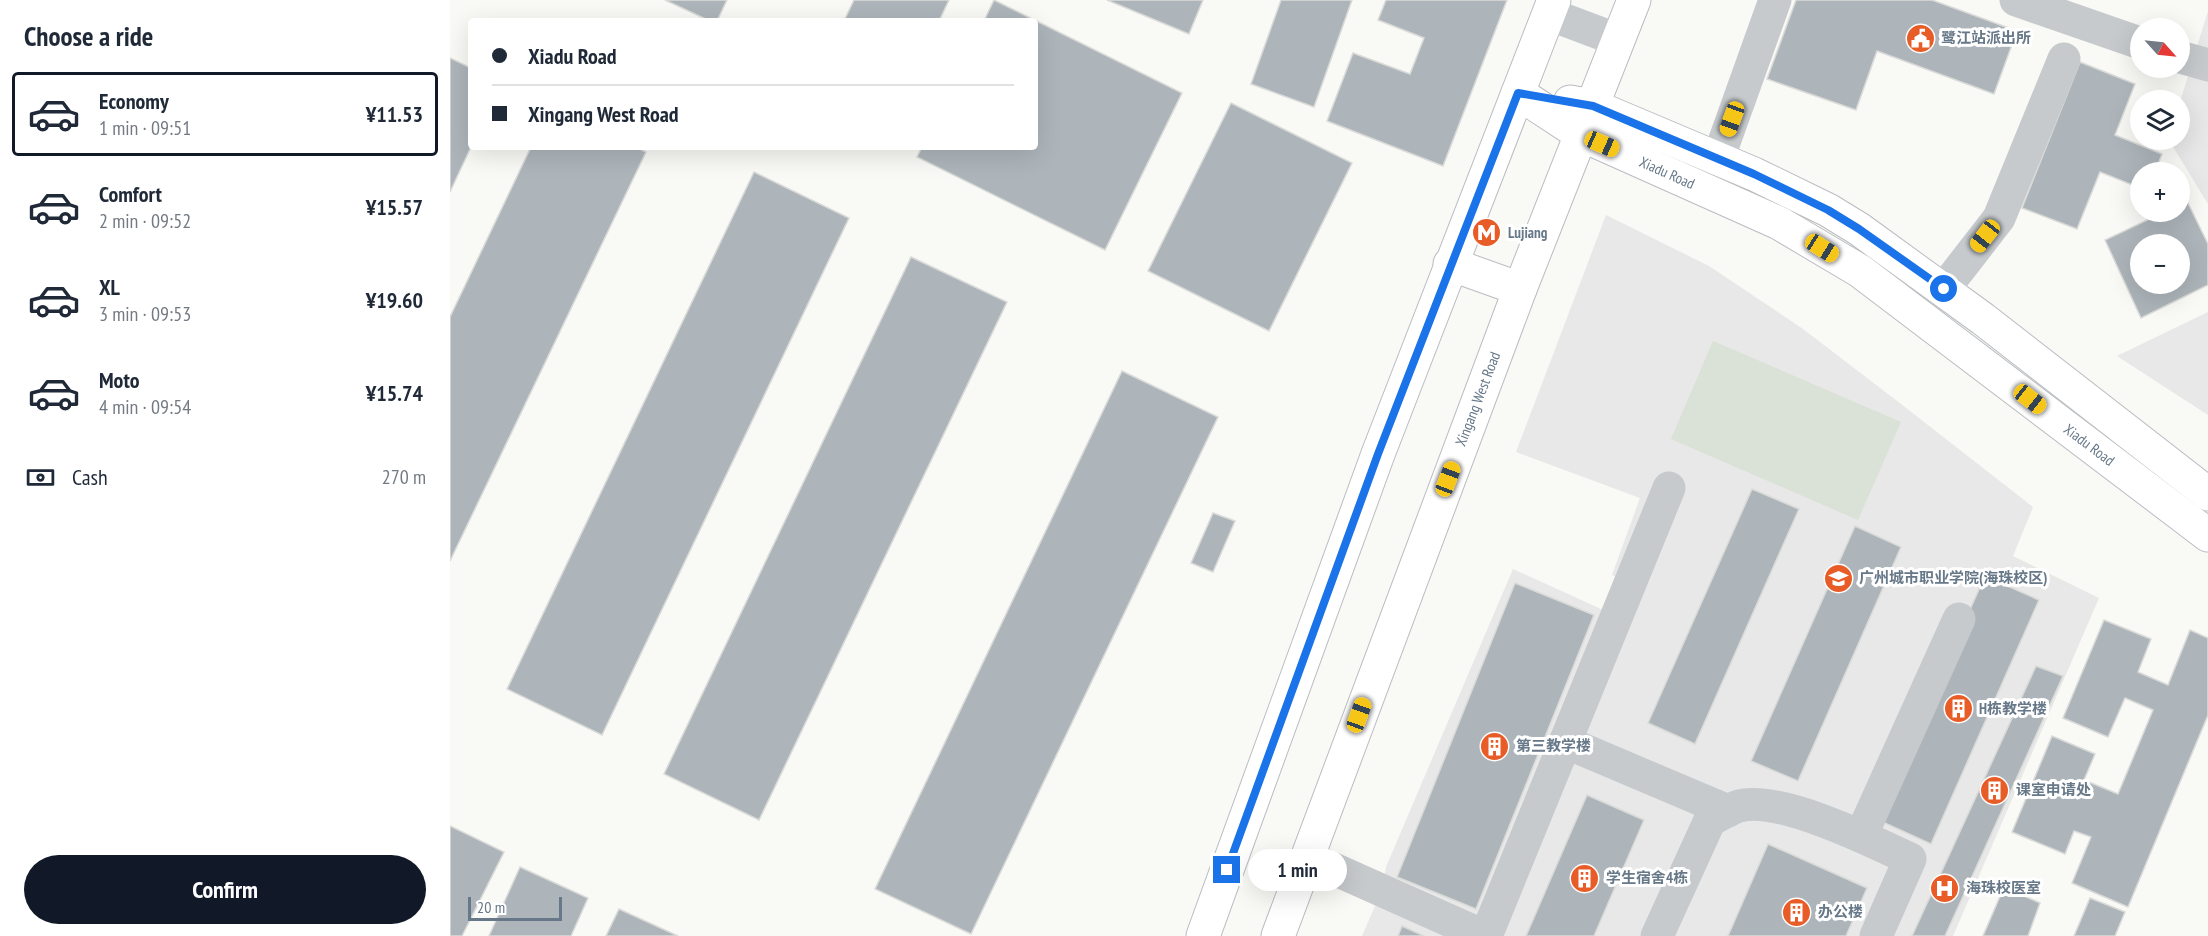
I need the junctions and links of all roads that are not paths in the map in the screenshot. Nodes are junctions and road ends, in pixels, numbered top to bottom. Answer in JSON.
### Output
{"nodes":[{"id":1,"x":1634,"y":0,"type":"edge"},
{"id":2,"x":1775,"y":0,"type":"edge"},
{"id":3,"x":2016,"y":0,"type":"edge"},
{"id":4,"x":1551,"y":7,"type":"edge"},
{"id":5,"x":2079,"y":10,"type":"edge"},
{"id":6,"x":2130,"y":38,"type":"edge"},
{"id":7,"x":1618,"y":40,"type":"junction"},
{"id":8,"x":2064,"y":58,"type":"dead end"},
{"id":9,"x":1518,"y":93,"type":"junction"},
{"id":10,"x":1587,"y":121,"type":"junction"},
{"id":11,"x":1718,"y":159,"type":"junction"},
{"id":12,"x":1450,"y":264,"type":"junction"},
{"id":13,"x":1520,"y":289,"type":"junction"},
{"id":14,"x":1944,"y":289,"type":"junction"},
{"id":15,"x":1669,"y":488,"type":"dead end"},
{"id":16,"x":2208,"y":494,"type":"edge"},
{"id":17,"x":2208,"y":535,"type":"edge"},
{"id":18,"x":1959,"y":618,"type":"dead end"},
{"id":19,"x":1565,"y":742,"type":"junction"},
{"id":20,"x":1728,"y":811,"type":"junction"},
{"id":21,"x":1861,"y":836,"type":"junction"},
{"id":22,"x":1307,"y":857,"type":"junction"},
{"id":23,"x":1203,"y":936,"type":"edge"},
{"id":24,"x":1278,"y":936,"type":"edge"},
{"id":25,"x":1485,"y":936,"type":"edge"},
{"id":26,"x":1657,"y":936,"type":"edge"},
{"id":27,"x":1876,"y":936,"type":"edge"}],
"edges":[{"from":1,"to":7,"type":"main road","name":"Xingang West Road"},
{"from":2,"to":11,"type":"street"},
{"from":3,"to":5,"type":"street"},
{"from":4,"to":7,"type":"street"},
{"from":4,"to":9,"type":"main road"},
{"from":5,"to":6,"type":"street"},
{"from":7,"to":10,"type":"main road","name":"Xingang West Road"},
{"from":8,"to":14,"type":"street"},
{"from":9,"to":10,"type":"main road","name":"Xiadu Road"},
{"from":9,"to":12,"type":"main road"},
{"from":10,"to":11,"type":"main road","name":"Xiadu Road"},
{"from":10,"to":13,"type":"main road","name":"Xingang West Road"},
{"from":10,"to":17,"type":"main road","name":"Xiadu Road"},
{"from":11,"to":14,"type":"main road","name":"Xiadu Road"},
{"from":12,"to":13,"type":"main road"},
{"from":12,"to":23,"type":"main road"},
{"from":13,"to":22,"type":"main road","name":"Xingang West Road"},
{"from":14,"to":16,"type":"main road","name":"Xiadu Road"},
{"from":15,"to":19,"type":"street"},
{"from":18,"to":21,"type":"street"},
{"from":19,"to":20,"type":"street"},
{"from":19,"to":25,"type":"street"},
{"from":20,"to":21,"type":"street"},
{"from":20,"to":26,"type":"street"},
{"from":21,"to":27,"type":"street"},
{"from":22,"to":24,"type":"main road","name":"Xingang West Road"},
{"from":22,"to":25,"type":"street"}]}
